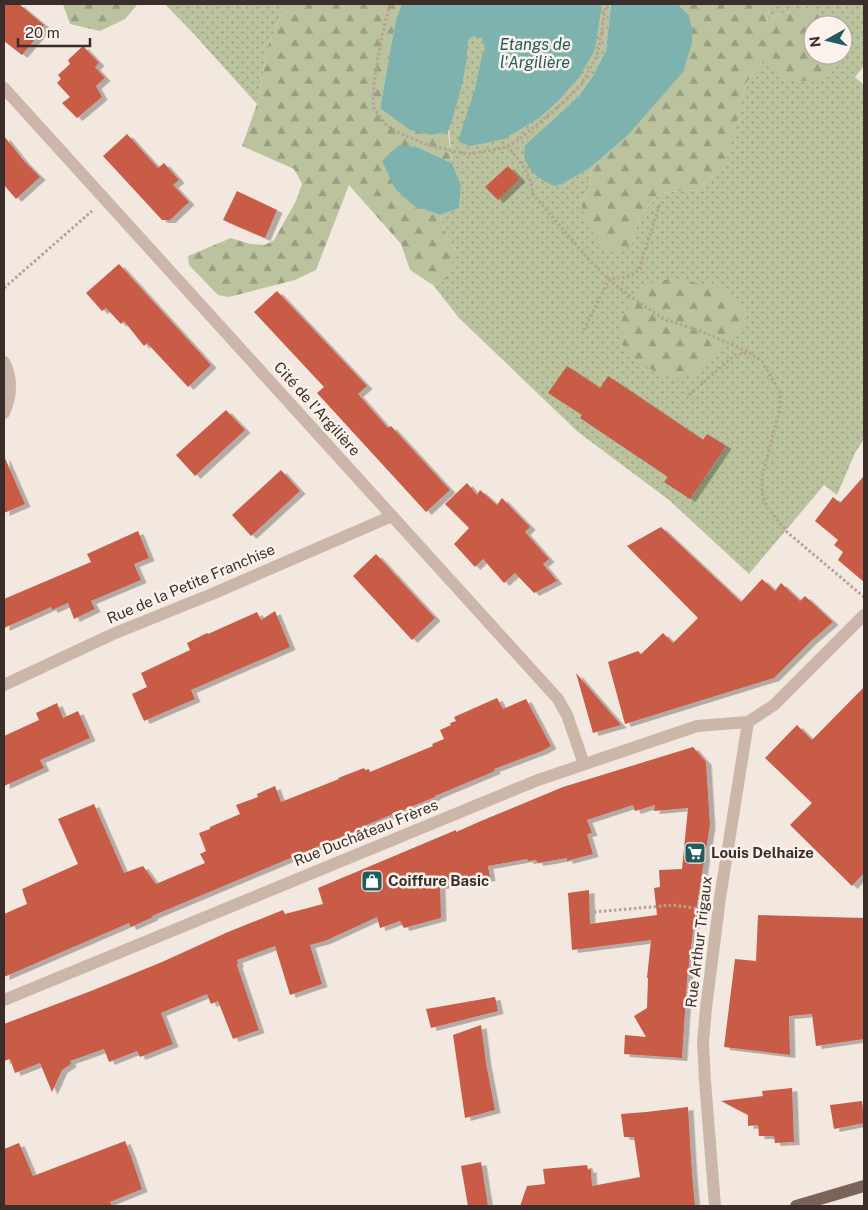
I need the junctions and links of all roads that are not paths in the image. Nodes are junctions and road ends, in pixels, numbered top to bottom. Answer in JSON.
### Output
{"nodes":[{"id":1,"x":4,"y":88,"type":"edge"},
{"id":2,"x":4,"y":362,"type":"edge"},
{"id":3,"x":4,"y":413,"type":"edge"},
{"id":4,"x":392,"y":516,"type":"junction"},
{"id":5,"x":864,"y":615,"type":"edge"},
{"id":6,"x":4,"y":685,"type":"edge"},
{"id":7,"x":748,"y":722,"type":"junction"},
{"id":8,"x":584,"y":764,"type":"junction"},
{"id":9,"x":4,"y":1000,"type":"edge"},
{"id":10,"x":864,"y":1186,"type":"edge"},
{"id":11,"x":715,"y":1206,"type":"edge"},
{"id":12,"x":796,"y":1206,"type":"edge"}],
"edges":[{"from":1,"to":4,"type":"street","name":"Cité de l'Argilière"},
{"from":2,"to":3,"type":"street"},
{"from":4,"to":6,"type":"street","name":"Rue de la Petite Franchise"},
{"from":4,"to":8,"type":"street","name":"Cité de l'Argilière"},
{"from":5,"to":7,"type":"street"},
{"from":7,"to":8,"type":"street","name":"Rue Duchâteau Frères"},
{"from":7,"to":11,"type":"street","name":"Rue Arthur Trigaux"},
{"from":8,"to":9,"type":"street","name":"Rue Duchâteau Frères"},
{"from":10,"to":12,"type":"main road"}]}
